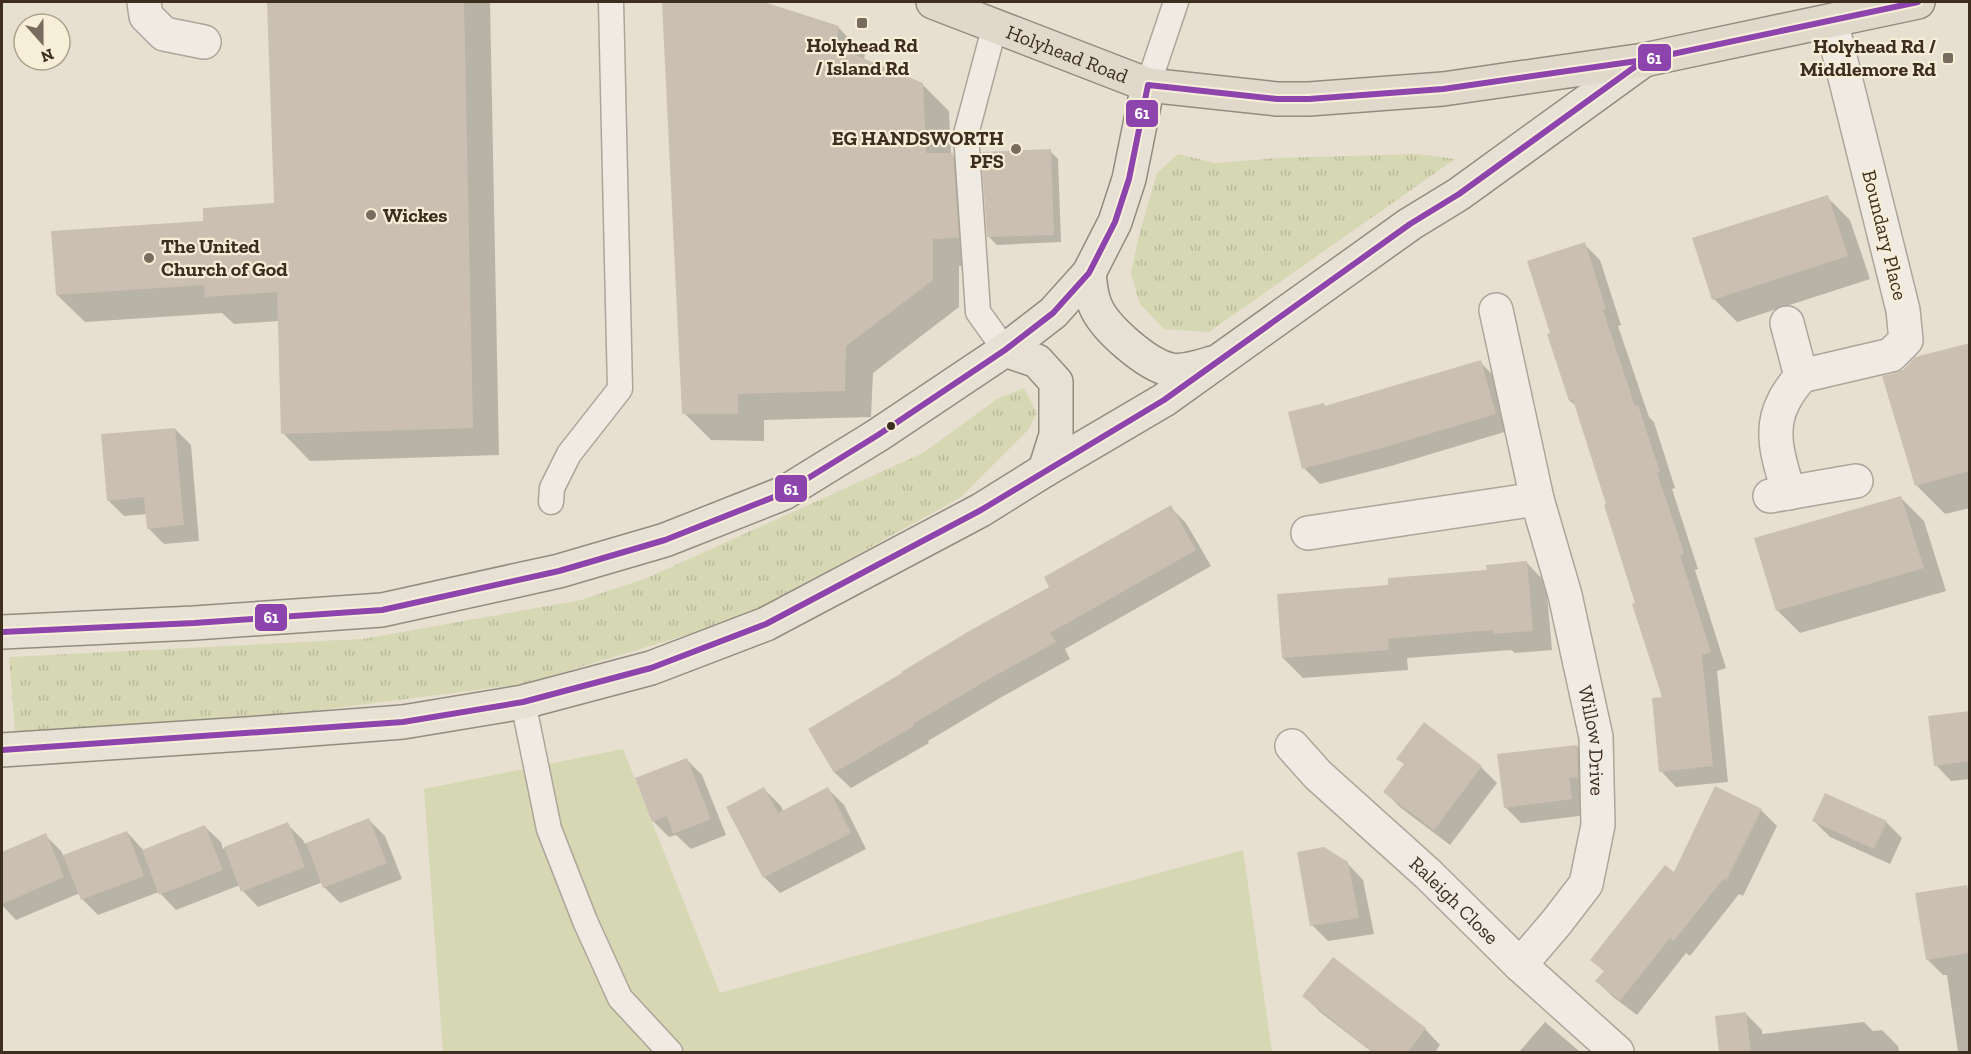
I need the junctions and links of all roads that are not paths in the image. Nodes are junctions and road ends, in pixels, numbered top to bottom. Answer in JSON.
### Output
{"nodes":[{"id":1,"x":144,"y":2,"type":"edge"},
{"id":2,"x":611,"y":2,"type":"edge"},
{"id":3,"x":933,"y":2,"type":"edge"},
{"id":4,"x":1176,"y":2,"type":"edge"},
{"id":5,"x":1918,"y":2,"type":"edge"},
{"id":6,"x":1831,"y":21,"type":"junction"},
{"id":7,"x":995,"y":25,"type":"junction"},
{"id":8,"x":204,"y":42,"type":"dead end"},
{"id":9,"x":1644,"y":60,"type":"junction"},
{"id":10,"x":1148,"y":85,"type":"junction"},
{"id":11,"x":1089,"y":273,"type":"junction"},
{"id":12,"x":1496,"y":310,"type":"dead end"},
{"id":13,"x":1787,"y":323,"type":"dead end"},
{"id":14,"x":1005,"y":350,"type":"junction"},
{"id":15,"x":1214,"y":363,"type":"junction"},
{"id":16,"x":1801,"y":376,"type":"junction"},
{"id":17,"x":1045,"y":470,"type":"junction"},
{"id":18,"x":1856,"y":481,"type":"dead end"},
{"id":19,"x":1537,"y":499,"type":"junction"},
{"id":20,"x":551,"y":502,"type":"dead end"},
{"id":21,"x":1308,"y":533,"type":"dead end"},
{"id":22,"x":2,"y":632,"type":"edge"},
{"id":23,"x":523,"y":702,"type":"junction"},
{"id":24,"x":1292,"y":746,"type":"dead end"},
{"id":25,"x":2,"y":750,"type":"edge"},
{"id":26,"x":1520,"y":966,"type":"junction"},
{"id":27,"x":670,"y":1053,"type":"edge"},
{"id":28,"x":1617,"y":1053,"type":"edge"}],
"edges":[{"from":1,"to":8,"type":"street"},
{"from":2,"to":20,"type":"lane"},
{"from":3,"to":7,"type":"highway","name":"Holyhead Road"},
{"from":4,"to":10,"type":"lane"},
{"from":5,"to":6,"type":"highway","name":"Holyhead Road"},
{"from":6,"to":9,"type":"highway","name":"Holyhead Road"},
{"from":6,"to":16,"type":"street","name":"Boundary Place"},
{"from":7,"to":10,"type":"highway","name":"Holyhead Road"},
{"from":7,"to":14,"type":"lane"},
{"from":9,"to":10,"type":"highway","name":"Holyhead Road"},
{"from":9,"to":15,"type":"main road"},
{"from":10,"to":11,"type":"main road"},
{"from":11,"to":14,"type":"main road"},
{"from":11,"to":15,"type":"main road"},
{"from":12,"to":19,"type":"street","name":"Willow Drive"},
{"from":13,"to":16,"type":"street"},
{"from":14,"to":17,"type":"main road"},
{"from":14,"to":22,"type":"main road"},
{"from":15,"to":17,"type":"main road"},
{"from":16,"to":18,"type":"street"},
{"from":17,"to":23,"type":"main road"},
{"from":19,"to":21,"type":"street"},
{"from":19,"to":26,"type":"street","name":"Willow Drive"},
{"from":23,"to":25,"type":"main road"},
{"from":23,"to":27,"type":"lane"},
{"from":24,"to":26,"type":"street","name":"Raleigh Close"},
{"from":26,"to":28,"type":"street","name":"Raleigh Close"}]}
